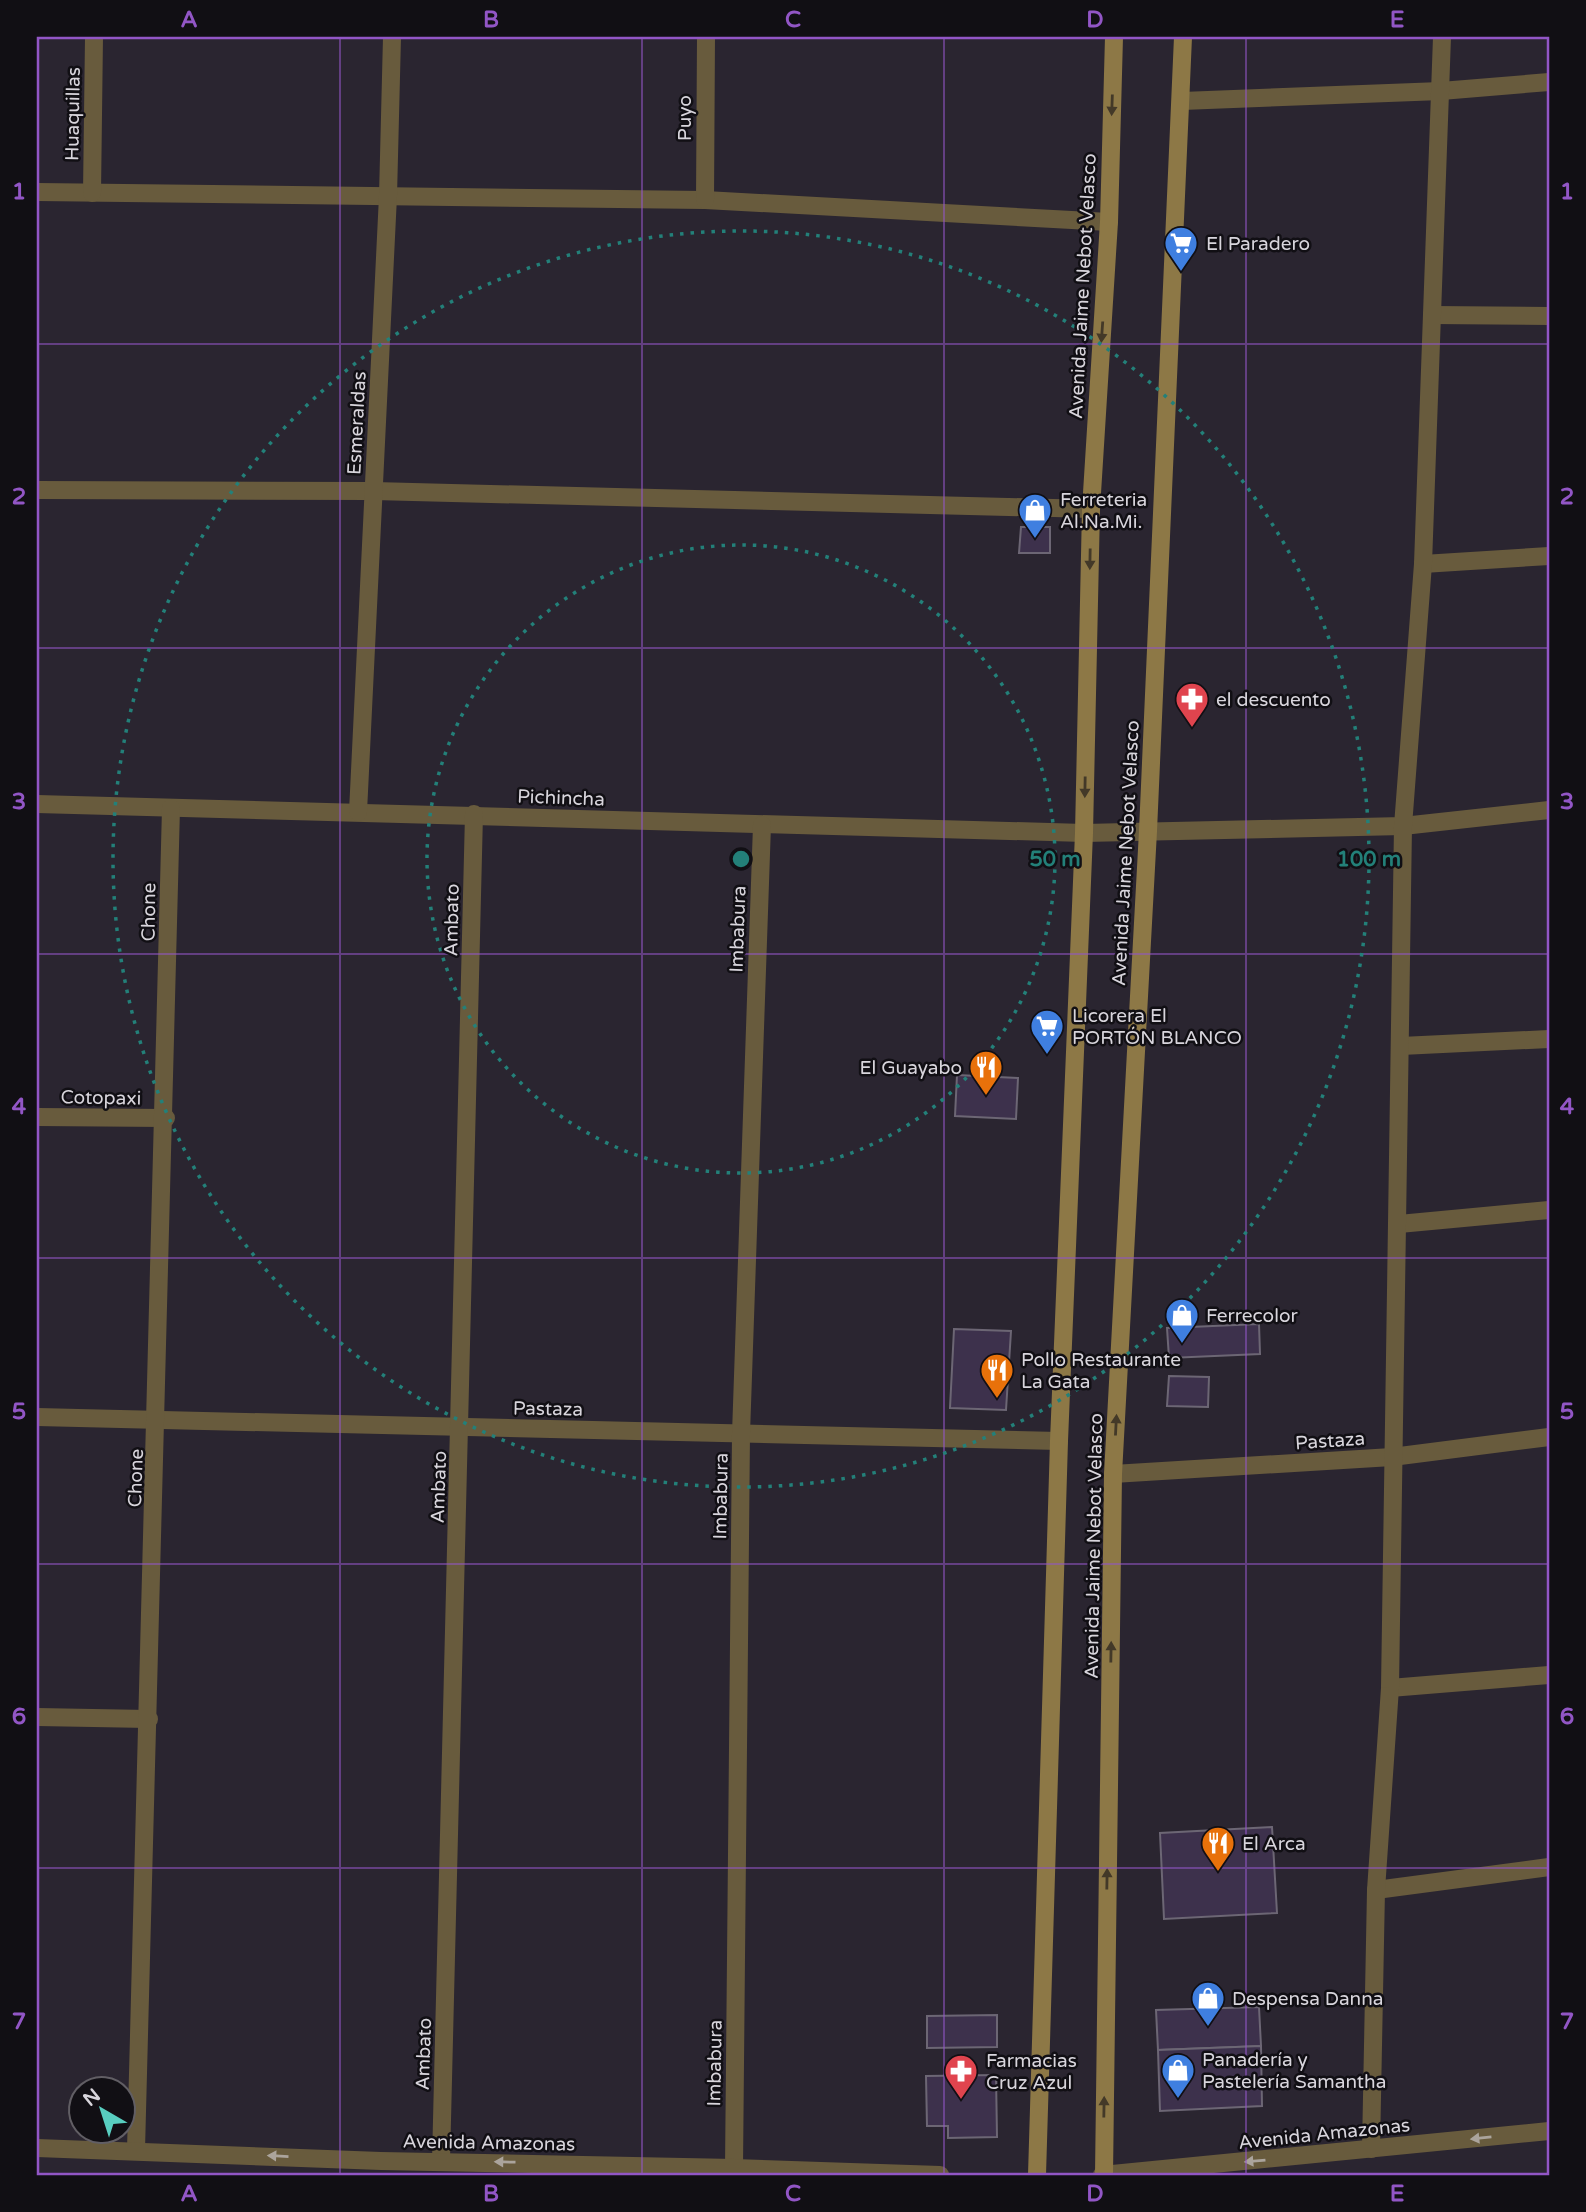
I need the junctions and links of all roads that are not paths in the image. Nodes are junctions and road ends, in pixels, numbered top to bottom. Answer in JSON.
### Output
{"nodes":[{"id":1,"x":94,"y":37,"type":"edge"},
{"id":2,"x":392,"y":37,"type":"edge"},
{"id":3,"x":706,"y":37,"type":"edge"},
{"id":4,"x":1114,"y":37,"type":"edge"},
{"id":5,"x":1183,"y":37,"type":"edge"},
{"id":6,"x":1442,"y":37,"type":"edge"},
{"id":7,"x":1549,"y":82,"type":"edge"},
{"id":8,"x":1441,"y":91,"type":"junction"},
{"id":9,"x":1182,"y":101,"type":"junction"},
{"id":10,"x":37,"y":192,"type":"edge"},
{"id":11,"x":92,"y":193,"type":"junction"},
{"id":12,"x":388,"y":196,"type":"junction"},
{"id":13,"x":705,"y":200,"type":"junction"},
{"id":14,"x":1109,"y":222,"type":"junction"},
{"id":15,"x":1432,"y":315,"type":"junction"},
{"id":16,"x":1549,"y":316,"type":"edge"},
{"id":17,"x":37,"y":490,"type":"edge"},
{"id":18,"x":374,"y":491,"type":"junction"},
{"id":19,"x":1091,"y":509,"type":"junction"},
{"id":20,"x":1549,"y":556,"type":"edge"},
{"id":21,"x":1423,"y":564,"type":"junction"},
{"id":22,"x":37,"y":804,"type":"edge"},
{"id":23,"x":171,"y":808,"type":"junction"},
{"id":24,"x":1549,"y":810,"type":"edge"},
{"id":25,"x":358,"y":812,"type":"junction"},
{"id":26,"x":474,"y":814,"type":"junction"},
{"id":27,"x":762,"y":825,"type":"junction"},
{"id":28,"x":1403,"y":825,"type":"junction"},
{"id":29,"x":1148,"y":831,"type":"junction"},
{"id":30,"x":1084,"y":833,"type":"junction"},
{"id":31,"x":1549,"y":1039,"type":"edge"},
{"id":32,"x":1401,"y":1046,"type":"junction"},
{"id":33,"x":37,"y":1117,"type":"edge"},
{"id":34,"x":166,"y":1118,"type":"junction"},
{"id":35,"x":1549,"y":1210,"type":"edge"},
{"id":36,"x":1399,"y":1224,"type":"junction"},
{"id":37,"x":37,"y":1417,"type":"edge"},
{"id":38,"x":157,"y":1419,"type":"junction"},
{"id":39,"x":461,"y":1427,"type":"junction"},
{"id":40,"x":741,"y":1433,"type":"junction"},
{"id":41,"x":1549,"y":1437,"type":"edge"},
{"id":42,"x":1059,"y":1441,"type":"junction"},
{"id":43,"x":1392,"y":1457,"type":"junction"},
{"id":44,"x":1113,"y":1474,"type":"junction"},
{"id":45,"x":1549,"y":1675,"type":"edge"},
{"id":46,"x":1390,"y":1688,"type":"junction"},
{"id":47,"x":37,"y":1717,"type":"edge"},
{"id":48,"x":149,"y":1719,"type":"junction"},
{"id":49,"x":1549,"y":1867,"type":"edge"},
{"id":50,"x":1376,"y":1890,"type":"junction"},
{"id":51,"x":1549,"y":2131,"type":"edge"},
{"id":52,"x":37,"y":2148,"type":"edge"},
{"id":53,"x":136,"y":2150,"type":"junction"},
{"id":54,"x":1371,"y":2150,"type":"junction"},
{"id":55,"x":441,"y":2161,"type":"junction"},
{"id":56,"x":381,"y":2168,"type":"edge"},
{"id":57,"x":734,"y":2168,"type":"junction"},
{"id":58,"x":940,"y":2175,"type":"edge"},
{"id":59,"x":1037,"y":2175,"type":"edge"},
{"id":60,"x":1103,"y":2175,"type":"edge"}],
"edges":[{"from":1,"to":11,"type":"street","name":"Huaquillas"},
{"from":2,"to":12,"type":"street","name":"Esmeraldas"},
{"from":3,"to":13,"type":"street","name":"Puyo"},
{"from":4,"to":14,"type":"main road","name":"Avenida Jaime Nebot Velasco","one_way":true},
{"from":5,"to":9,"type":"main road","name":"Avenida Jaime Nebot Velasco"},
{"from":6,"to":8,"type":"street"},
{"from":7,"to":8,"type":"street"},
{"from":8,"to":9,"type":"street"},
{"from":8,"to":15,"type":"street"},
{"from":9,"to":29,"type":"main road","name":"Avenida Jaime Nebot Velasco"},
{"from":10,"to":11,"type":"street"},
{"from":11,"to":12,"type":"street"},
{"from":12,"to":13,"type":"street"},
{"from":12,"to":18,"type":"street","name":"Esmeraldas"},
{"from":13,"to":14,"type":"street"},
{"from":14,"to":19,"type":"main road","name":"Avenida Jaime Nebot Velasco","one_way":true},
{"from":15,"to":16,"type":"street"},
{"from":15,"to":21,"type":"street"},
{"from":17,"to":18,"type":"street"},
{"from":18,"to":19,"type":"street"},
{"from":18,"to":25,"type":"street","name":"Esmeraldas"},
{"from":19,"to":30,"type":"main road","name":"Avenida Jaime Nebot Velasco","one_way":true},
{"from":20,"to":21,"type":"street"},
{"from":21,"to":28,"type":"street"},
{"from":22,"to":23,"type":"street","name":"Pichincha"},
{"from":23,"to":25,"type":"street","name":"Pichincha"},
{"from":23,"to":34,"type":"street","name":"Chone"},
{"from":24,"to":28,"type":"street","name":"Pichincha"},
{"from":25,"to":26,"type":"street","name":"Pichincha"},
{"from":26,"to":27,"type":"street","name":"Pichincha"},
{"from":26,"to":39,"type":"street","name":"Ambato"},
{"from":27,"to":30,"type":"street","name":"Pichincha"},
{"from":27,"to":40,"type":"street","name":"Imbabura"},
{"from":28,"to":29,"type":"street","name":"Pichincha"},
{"from":28,"to":32,"type":"street"},
{"from":29,"to":30,"type":"street","name":"Pichincha"},
{"from":44,"to":29,"type":"main road","name":"Avenida Jaime Nebot Velasco","one_way":true},
{"from":30,"to":42,"type":"main road","name":"Avenida Jaime Nebot Velasco"},
{"from":31,"to":32,"type":"street"},
{"from":32,"to":36,"type":"street"},
{"from":33,"to":34,"type":"street","name":"Cotopaxi"},
{"from":34,"to":38,"type":"street","name":"Chone"},
{"from":35,"to":36,"type":"street"},
{"from":36,"to":43,"type":"street"},
{"from":37,"to":38,"type":"street","name":"Pastaza"},
{"from":38,"to":39,"type":"street","name":"Pastaza"},
{"from":38,"to":48,"type":"street","name":"Chone"},
{"from":39,"to":40,"type":"street","name":"Pastaza"},
{"from":39,"to":55,"type":"street","name":"Ambato"},
{"from":40,"to":42,"type":"street","name":"Pastaza"},
{"from":40,"to":57,"type":"street","name":"Imbabura"},
{"from":41,"to":43,"type":"street","name":"Pastaza"},
{"from":42,"to":59,"type":"main road","name":"Avenida Jaime Nebot Velasco"},
{"from":43,"to":44,"type":"street","name":"Pastaza"},
{"from":43,"to":46,"type":"street"},
{"from":60,"to":44,"type":"main road","name":"Avenida Jaime Nebot Velasco","one_way":true},
{"from":45,"to":46,"type":"street"},
{"from":46,"to":50,"type":"street"},
{"from":47,"to":48,"type":"street"},
{"from":48,"to":53,"type":"street","name":"Chone"},
{"from":49,"to":50,"type":"street"},
{"from":50,"to":54,"type":"street"},
{"from":51,"to":54,"type":"street","name":"Avenida Amazonas","one_way":true},
{"from":52,"to":53,"type":"street","name":"Avenida Amazonas"},
{"from":56,"to":53,"type":"street","name":"Avenida Amazonas","one_way":true},
{"from":54,"to":60,"type":"street","name":"Avenida Amazonas","one_way":true},
{"from":55,"to":56,"type":"street","name":"Avenida Amazonas"},
{"from":57,"to":55,"type":"street","name":"Avenida Amazonas","one_way":true},
{"from":57,"to":58,"type":"street","name":"Avenida Amazonas"}]}
